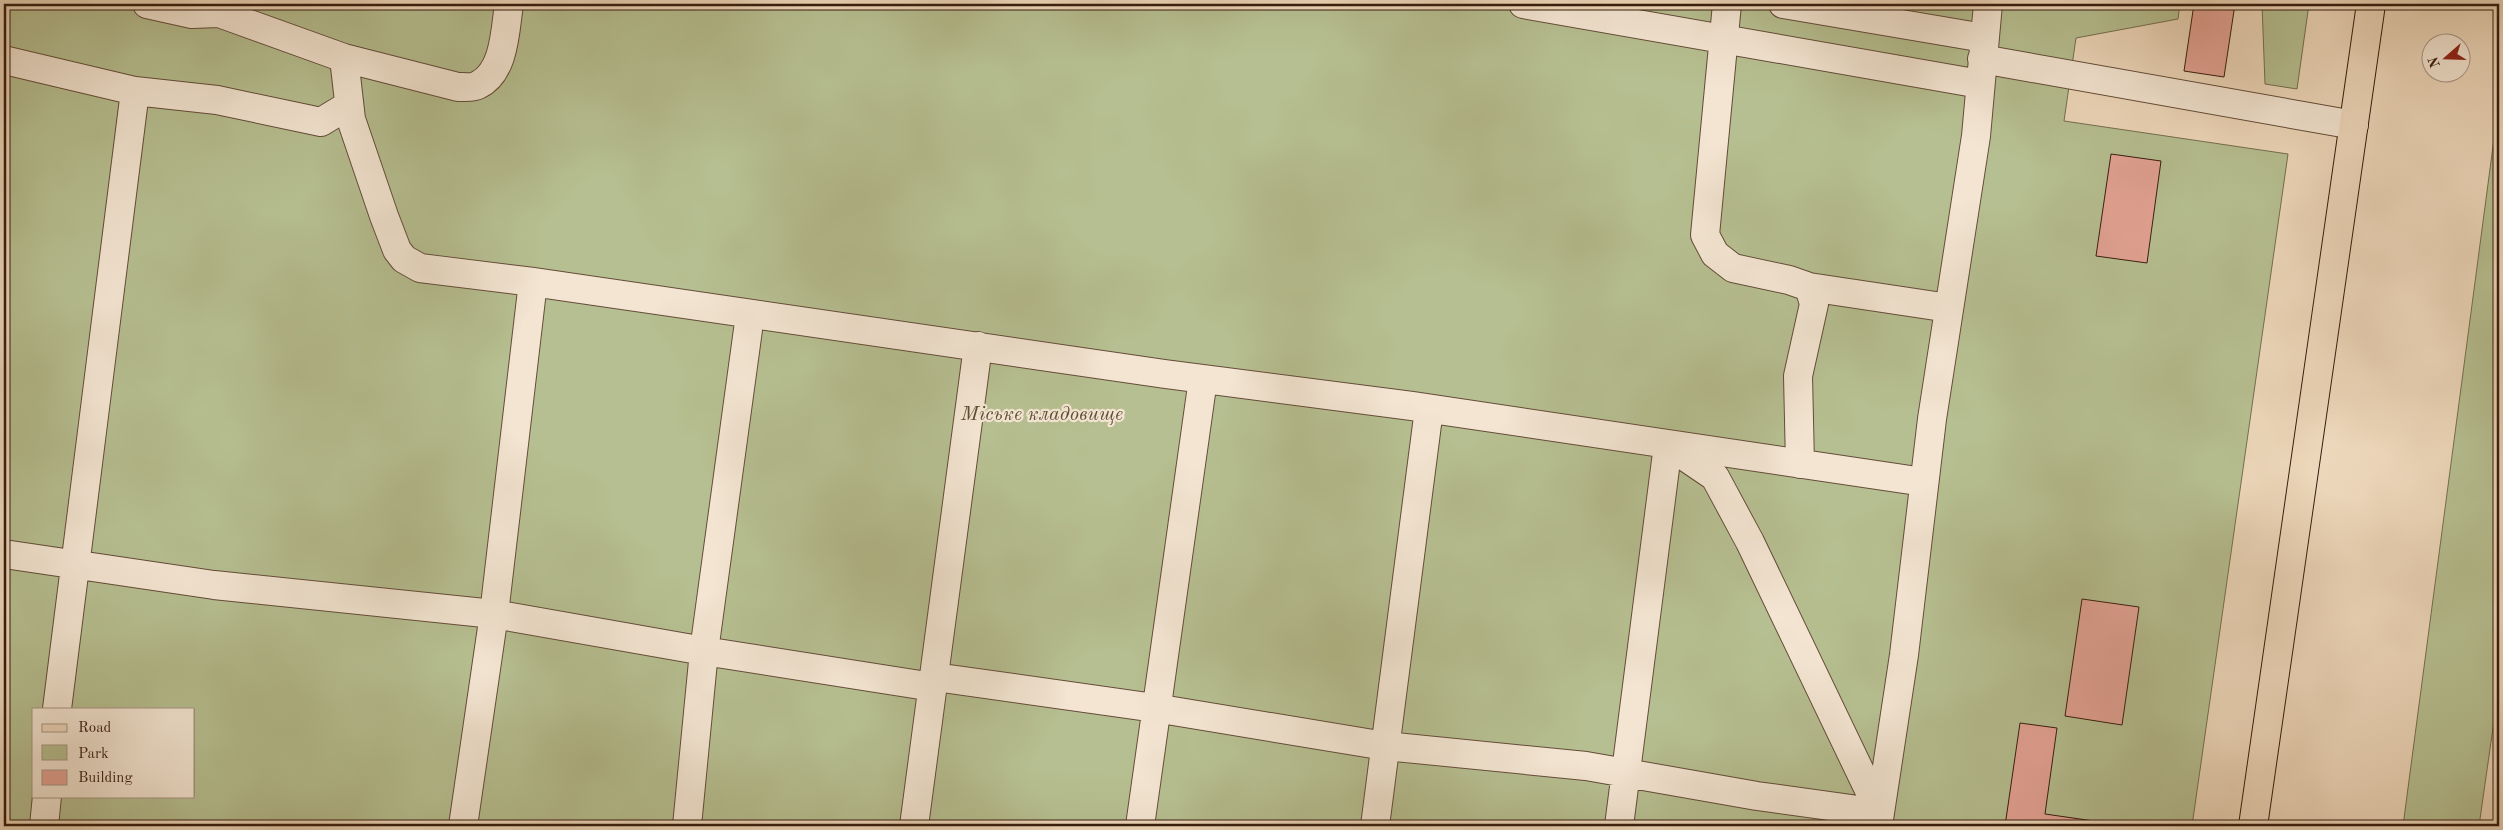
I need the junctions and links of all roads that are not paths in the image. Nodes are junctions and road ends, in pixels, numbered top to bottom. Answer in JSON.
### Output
{"nodes":[{"id":1,"x":148,"y":4,"type":"edge"},
{"id":2,"x":509,"y":4,"type":"edge"},
{"id":3,"x":1522,"y":4,"type":"edge"},
{"id":4,"x":1727,"y":4,"type":"edge"},
{"id":5,"x":1783,"y":4,"type":"edge"},
{"id":6,"x":1988,"y":4,"type":"edge"},
{"id":7,"x":2371,"y":4,"type":"edge"},
{"id":8,"x":220,"y":8,"type":"edge"},
{"id":9,"x":1722,"y":39,"type":"junction"},
{"id":10,"x":344,"y":58,"type":"junction"},
{"id":11,"x":4,"y":60,"type":"edge"},
{"id":12,"x":1982,"y":60,"type":"junction"},
{"id":13,"x":134,"y":91,"type":"junction"},
{"id":14,"x":349,"y":105,"type":"junction"},
{"id":15,"x":2354,"y":125,"type":"junction"},
{"id":16,"x":533,"y":282,"type":"junction"},
{"id":17,"x":1809,"y":287,"type":"junction"},
{"id":18,"x":1949,"y":308,"type":"junction"},
{"id":19,"x":750,"y":315,"type":"junction"},
{"id":20,"x":978,"y":346,"type":"junction"},
{"id":21,"x":1204,"y":379,"type":"junction"},
{"id":22,"x":1429,"y":408,"type":"junction"},
{"id":23,"x":1668,"y":445,"type":"junction"},
{"id":24,"x":1800,"y":464,"type":"junction"},
{"id":25,"x":1924,"y":482,"type":"junction"},
{"id":26,"x":4,"y":554,"type":"edge"},
{"id":27,"x":74,"y":563,"type":"junction"},
{"id":28,"x":494,"y":614,"type":"junction"},
{"id":29,"x":704,"y":651,"type":"junction"},
{"id":30,"x":934,"y":682,"type":"junction"},
{"id":31,"x":58,"y":708,"type":"edge"},
{"id":32,"x":1155,"y":708,"type":"junction"},
{"id":33,"x":1385,"y":746,"type":"junction"},
{"id":34,"x":1625,"y":773,"type":"junction"},
{"id":35,"x":47,"y":798,"type":"edge"},
{"id":36,"x":1879,"y":820,"type":"edge"},
{"id":37,"x":44,"y":826,"type":"edge"},
{"id":38,"x":463,"y":826,"type":"edge"},
{"id":39,"x":687,"y":826,"type":"edge"},
{"id":40,"x":914,"y":826,"type":"edge"},
{"id":41,"x":1140,"y":826,"type":"edge"},
{"id":42,"x":1375,"y":826,"type":"edge"},
{"id":43,"x":1619,"y":826,"type":"edge"},
{"id":44,"x":2253,"y":826,"type":"edge"}],
"edges":[{"from":1,"to":8,"type":"lane"},
{"from":2,"to":10,"type":"lane"},
{"from":3,"to":9,"type":"lane"},
{"from":4,"to":9,"type":"lane"},
{"from":5,"to":12,"type":"lane"},
{"from":6,"to":12,"type":"lane"},
{"from":7,"to":15,"type":"main road"},
{"from":8,"to":10,"type":"lane"},
{"from":9,"to":12,"type":"lane"},
{"from":9,"to":17,"type":"lane"},
{"from":10,"to":14,"type":"lane"},
{"from":11,"to":13,"type":"lane"},
{"from":12,"to":15,"type":"lane"},
{"from":12,"to":18,"type":"lane"},
{"from":13,"to":14,"type":"lane"},
{"from":13,"to":27,"type":"lane"},
{"from":14,"to":16,"type":"lane"},
{"from":15,"to":44,"type":"main road"},
{"from":16,"to":19,"type":"lane"},
{"from":16,"to":28,"type":"lane"},
{"from":17,"to":18,"type":"lane"},
{"from":17,"to":24,"type":"lane"},
{"from":18,"to":25,"type":"lane"},
{"from":19,"to":20,"type":"lane"},
{"from":19,"to":29,"type":"lane"},
{"from":20,"to":21,"type":"lane"},
{"from":20,"to":30,"type":"lane"},
{"from":21,"to":22,"type":"lane"},
{"from":21,"to":32,"type":"lane"},
{"from":22,"to":23,"type":"lane"},
{"from":22,"to":33,"type":"lane"},
{"from":23,"to":24,"type":"lane"},
{"from":23,"to":34,"type":"lane"},
{"from":23,"to":36,"type":"lane"},
{"from":24,"to":25,"type":"lane"},
{"from":25,"to":36,"type":"lane"},
{"from":26,"to":27,"type":"lane"},
{"from":27,"to":28,"type":"lane"},
{"from":27,"to":31,"type":"lane"},
{"from":28,"to":29,"type":"lane"},
{"from":28,"to":38,"type":"lane"},
{"from":29,"to":30,"type":"lane"},
{"from":29,"to":39,"type":"lane"},
{"from":30,"to":32,"type":"lane"},
{"from":30,"to":40,"type":"lane"},
{"from":32,"to":33,"type":"lane"},
{"from":32,"to":41,"type":"lane"},
{"from":33,"to":34,"type":"lane"},
{"from":33,"to":42,"type":"lane"},
{"from":34,"to":36,"type":"lane"},
{"from":34,"to":43,"type":"lane"},
{"from":35,"to":37,"type":"lane"}]}
